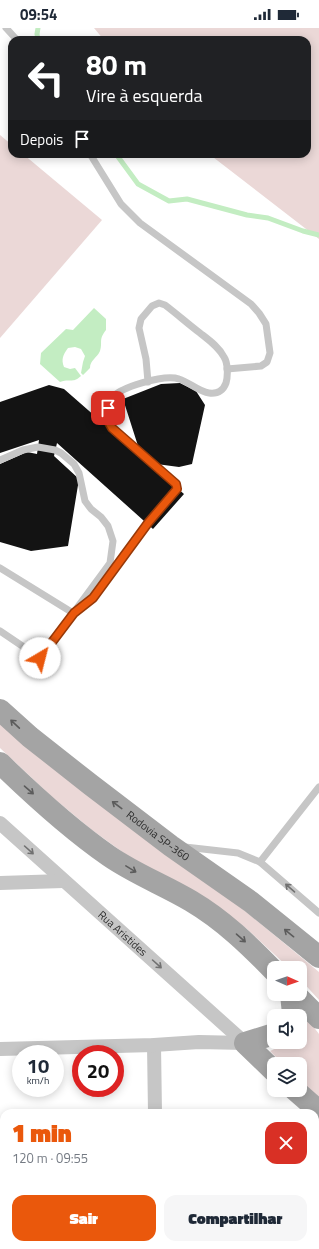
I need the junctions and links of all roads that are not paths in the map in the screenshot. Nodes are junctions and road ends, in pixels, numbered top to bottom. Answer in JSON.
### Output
{"nodes":[{"id":1,"x":6,"y":28,"type":"edge"},
{"id":2,"x":13,"y":36,"type":"edge"},
{"id":3,"x":92,"y":158,"type":"edge"},
{"id":4,"x":227,"y":369,"type":"junction"},
{"id":5,"x":148,"y":382,"type":"junction"},
{"id":6,"x":0,"y":460,"type":"edge"},
{"id":7,"x":0,"y":568,"type":"edge"},
{"id":8,"x":74,"y":613,"type":"junction"},
{"id":9,"x":0,"y":631,"type":"edge"},
{"id":10,"x":0,"y":710,"type":"edge"},
{"id":11,"x":0,"y":763,"type":"edge"},
{"id":12,"x":319,"y":788,"type":"edge"},
{"id":13,"x":0,"y":823,"type":"edge"},
{"id":14,"x":171,"y":846,"type":"junction"},
{"id":15,"x":260,"y":862,"type":"junction"},
{"id":16,"x":63,"y":881,"type":"junction"},
{"id":17,"x":0,"y":883,"type":"edge"},
{"id":18,"x":319,"y":913,"type":"edge"},
{"id":19,"x":319,"y":957,"type":"edge"},
{"id":20,"x":267,"y":964,"type":"edge"},
{"id":21,"x":302,"y":1001,"type":"edge"},
{"id":22,"x":319,"y":1018,"type":"edge"},
{"id":23,"x":267,"y":1036,"type":"edge"},
{"id":24,"x":245,"y":1043,"type":"junction"},
{"id":25,"x":154,"y":1045,"type":"junction"},
{"id":26,"x":0,"y":1049,"type":"edge"},
{"id":27,"x":267,"y":1064,"type":"edge"},
{"id":28,"x":303,"y":1097,"type":"edge"},
{"id":29,"x":154,"y":1109,"type":"edge"},
{"id":30,"x":316,"y":1109,"type":"edge"}],
"edges":[{"from":1,"to":2,"type":"lane"},
{"from":3,"to":4,"type":"lane"},
{"from":4,"to":5,"type":"lane"},
{"from":4,"to":5,"type":"lane"},
{"from":5,"to":8,"type":"lane"},
{"from":6,"to":8,"type":"lane"},
{"from":7,"to":8,"type":"lane"},
{"from":8,"to":9,"type":"lane"},
{"from":14,"to":10,"type":"main road","name":"Rodovia SP-360","one_way":true},
{"from":11,"to":20,"type":"main road","one_way":true},
{"from":12,"to":15,"type":"lane"},
{"from":13,"to":16,"type":"street","name":"Rua Aristides","one_way":true},
{"from":14,"to":15,"type":"lane"},
{"from":19,"to":14,"type":"main road","name":"Rodovia SP-360","one_way":true},
{"from":18,"to":15,"type":"lane","one_way":true},
{"from":16,"to":17,"type":"street"},
{"from":16,"to":24,"type":"street","name":"Rua Aristides","one_way":true},
{"from":21,"to":22,"type":"main road"},
{"from":23,"to":24,"type":"main road"},
{"from":24,"to":25,"type":"street"},
{"from":24,"to":27,"type":"main road"},
{"from":25,"to":26,"type":"street"},
{"from":25,"to":29,"type":"street"},
{"from":28,"to":30,"type":"main road"}]}
